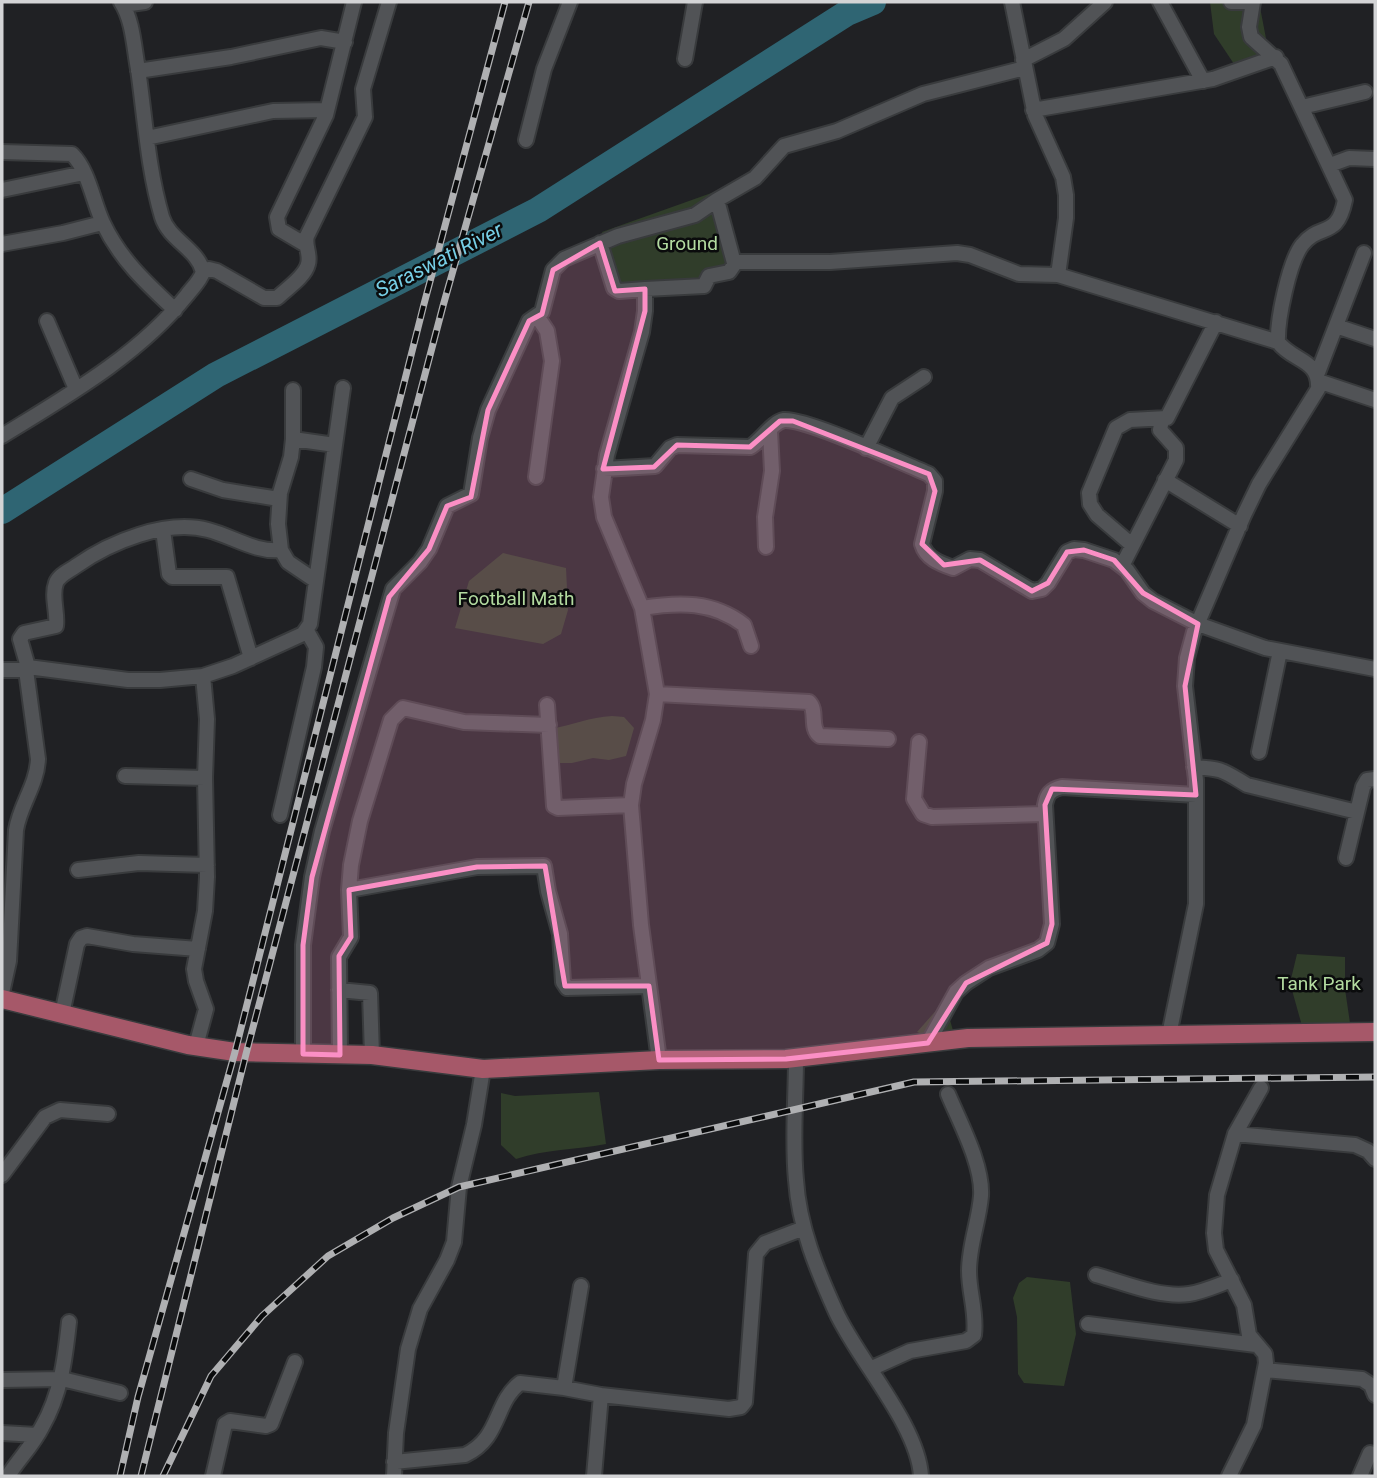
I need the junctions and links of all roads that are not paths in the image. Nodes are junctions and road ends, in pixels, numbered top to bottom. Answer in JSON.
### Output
{"nodes":[{"id":1,"x":145,"y":2,"type":"edge"},
{"id":2,"x":354,"y":2,"type":"edge"},
{"id":3,"x":389,"y":2,"type":"edge"},
{"id":4,"x":570,"y":2,"type":"edge"},
{"id":5,"x":695,"y":2,"type":"edge"},
{"id":6,"x":1012,"y":2,"type":"edge"},
{"id":7,"x":1105,"y":2,"type":"edge"},
{"id":8,"x":1160,"y":2,"type":"edge"},
{"id":9,"x":1231,"y":2,"type":"edge"},
{"id":10,"x":122,"y":4,"type":"edge"},
{"id":11,"x":345,"y":41,"type":"junction"},
{"id":12,"x":1276,"y":57,"type":"junction"},
{"id":13,"x":685,"y":60,"type":"dead end"},
{"id":14,"x":1024,"y":64,"type":"junction"},
{"id":15,"x":138,"y":71,"type":"junction"},
{"id":16,"x":1203,"y":81,"type":"junction"},
{"id":17,"x":1365,"y":92,"type":"dead end"},
{"id":18,"x":1302,"y":107,"type":"junction"},
{"id":19,"x":327,"y":110,"type":"junction"},
{"id":20,"x":1033,"y":110,"type":"junction"},
{"id":21,"x":147,"y":138,"type":"junction"},
{"id":22,"x":526,"y":141,"type":"dead end"},
{"id":23,"x":2,"y":152,"type":"edge"},
{"id":24,"x":1375,"y":159,"type":"edge"},
{"id":25,"x":1330,"y":165,"type":"junction"},
{"id":26,"x":84,"y":173,"type":"junction"},
{"id":27,"x":2,"y":190,"type":"edge"},
{"id":28,"x":717,"y":200,"type":"junction"},
{"id":29,"x":102,"y":222,"type":"junction"},
{"id":30,"x":600,"y":243,"type":"junction"},
{"id":31,"x":2,"y":244,"type":"edge"},
{"id":32,"x":306,"y":245,"type":"junction"},
{"id":33,"x":1364,"y":253,"type":"dead end"},
{"id":34,"x":734,"y":263,"type":"junction"},
{"id":35,"x":203,"y":272,"type":"junction"},
{"id":36,"x":1058,"y":275,"type":"junction"},
{"id":37,"x":645,"y":289,"type":"junction"},
{"id":38,"x":175,"y":310,"type":"junction"},
{"id":39,"x":537,"y":316,"type":"junction"},
{"id":40,"x":47,"y":321,"type":"dead end"},
{"id":41,"x":1216,"y":323,"type":"junction"},
{"id":42,"x":1336,"y":326,"type":"junction"},
{"id":43,"x":1375,"y":339,"type":"edge"},
{"id":44,"x":1278,"y":342,"type":"junction"},
{"id":45,"x":924,"y":377,"type":"dead end"},
{"id":46,"x":1318,"y":378,"type":"junction"},
{"id":47,"x":343,"y":388,"type":"dead end"},
{"id":48,"x":76,"y":389,"type":"junction"},
{"id":49,"x":293,"y":390,"type":"dead end"},
{"id":50,"x":1375,"y":400,"type":"edge"},
{"id":51,"x":1163,"y":419,"type":"junction"},
{"id":52,"x":770,"y":431,"type":"junction"},
{"id":53,"x":2,"y":436,"type":"edge"},
{"id":54,"x":293,"y":439,"type":"junction"},
{"id":55,"x":335,"y":445,"type":"junction"},
{"id":56,"x":866,"y":448,"type":"junction"},
{"id":57,"x":604,"y":469,"type":"junction"},
{"id":58,"x":536,"y":477,"type":"dead end"},
{"id":59,"x":191,"y":479,"type":"dead end"},
{"id":60,"x":1165,"y":481,"type":"junction"},
{"id":61,"x":279,"y":499,"type":"junction"},
{"id":62,"x":1240,"y":526,"type":"junction"},
{"id":63,"x":163,"y":530,"type":"junction"},
{"id":64,"x":1132,"y":545,"type":"junction"},
{"id":65,"x":766,"y":547,"type":"dead end"},
{"id":66,"x":281,"y":551,"type":"junction"},
{"id":67,"x":1122,"y":566,"type":"junction"},
{"id":68,"x":316,"y":581,"type":"junction"},
{"id":69,"x":642,"y":607,"type":"junction"},
{"id":70,"x":1198,"y":624,"type":"junction"},
{"id":71,"x":307,"y":631,"type":"junction"},
{"id":72,"x":751,"y":646,"type":"dead end"},
{"id":73,"x":1280,"y":651,"type":"junction"},
{"id":74,"x":251,"y":658,"type":"junction"},
{"id":75,"x":27,"y":668,"type":"junction"},
{"id":76,"x":1375,"y":669,"type":"edge"},
{"id":77,"x":2,"y":670,"type":"edge"},
{"id":78,"x":203,"y":676,"type":"junction"},
{"id":79,"x":657,"y":694,"type":"junction"},
{"id":80,"x":547,"y":705,"type":"dead end"},
{"id":81,"x":549,"y":725,"type":"junction"},
{"id":82,"x":888,"y":739,"type":"dead end"},
{"id":83,"x":919,"y":742,"type":"dead end"},
{"id":84,"x":1259,"y":752,"type":"dead end"},
{"id":85,"x":1194,"y":767,"type":"junction"},
{"id":86,"x":125,"y":776,"type":"dead end"},
{"id":87,"x":205,"y":778,"type":"junction"},
{"id":88,"x":1375,"y":779,"type":"edge"},
{"id":89,"x":1196,"y":795,"type":"junction"},
{"id":90,"x":631,"y":805,"type":"junction"},
{"id":91,"x":1357,"y":812,"type":"junction"},
{"id":92,"x":1045,"y":814,"type":"junction"},
{"id":93,"x":280,"y":816,"type":"dead end"},
{"id":94,"x":1346,"y":858,"type":"dead end"},
{"id":95,"x":207,"y":865,"type":"junction"},
{"id":96,"x":78,"y":870,"type":"dead end"},
{"id":97,"x":7,"y":883,"type":"edge"},
{"id":98,"x":349,"y":890,"type":"junction"},
{"id":99,"x":198,"y":949,"type":"junction"},
{"id":100,"x":649,"y":986,"type":"junction"},
{"id":101,"x":339,"y":990,"type":"junction"},
{"id":102,"x":2,"y":993,"type":"edge"},
{"id":103,"x":2,"y":999,"type":"edge"},
{"id":104,"x":62,"y":1014,"type":"junction"},
{"id":105,"x":1375,"y":1032,"type":"edge"},
{"id":106,"x":1169,"y":1035,"type":"junction"},
{"id":107,"x":928,"y":1042,"type":"junction"},
{"id":108,"x":196,"y":1046,"type":"junction"},
{"id":109,"x":303,"y":1054,"type":"junction"},
{"id":110,"x":340,"y":1055,"type":"junction"},
{"id":111,"x":372,"y":1055,"type":"junction"},
{"id":112,"x":796,"y":1057,"type":"junction"},
{"id":113,"x":659,"y":1060,"type":"junction"},
{"id":114,"x":483,"y":1069,"type":"junction"},
{"id":115,"x":1261,"y":1088,"type":"dead end"},
{"id":116,"x":948,"y":1094,"type":"dead end"},
{"id":117,"x":108,"y":1114,"type":"dead end"},
{"id":118,"x":1235,"y":1135,"type":"junction"},
{"id":119,"x":1375,"y":1159,"type":"edge"},
{"id":120,"x":2,"y":1175,"type":"edge"},
{"id":121,"x":804,"y":1228,"type":"junction"},
{"id":122,"x":1097,"y":1275,"type":"dead end"},
{"id":123,"x":1232,"y":1280,"type":"junction"},
{"id":124,"x":580,"y":1286,"type":"dead end"},
{"id":125,"x":69,"y":1322,"type":"dead end"},
{"id":126,"x":1088,"y":1324,"type":"dead end"},
{"id":127,"x":1256,"y":1345,"type":"junction"},
{"id":128,"x":295,"y":1362,"type":"dead end"},
{"id":129,"x":870,"y":1369,"type":"junction"},
{"id":130,"x":1265,"y":1370,"type":"junction"},
{"id":131,"x":62,"y":1379,"type":"junction"},
{"id":132,"x":2,"y":1380,"type":"edge"},
{"id":133,"x":564,"y":1388,"type":"junction"},
{"id":134,"x":120,"y":1393,"type":"dead end"},
{"id":135,"x":601,"y":1395,"type":"junction"},
{"id":136,"x":1375,"y":1395,"type":"edge"},
{"id":137,"x":2,"y":1433,"type":"edge"},
{"id":138,"x":37,"y":1435,"type":"junction"},
{"id":139,"x":1370,"y":1452,"type":"dead end"},
{"id":140,"x":394,"y":1469,"type":"edge"},
{"id":141,"x":8,"y":1476,"type":"edge"},
{"id":142,"x":213,"y":1476,"type":"edge"},
{"id":143,"x":594,"y":1476,"type":"edge"},
{"id":144,"x":921,"y":1476,"type":"edge"},
{"id":145,"x":1229,"y":1476,"type":"edge"},
{"id":146,"x":1360,"y":1476,"type":"edge"}],
"edges":[{"from":1,"to":10,"type":"street"},
{"from":2,"to":11,"type":"street"},
{"from":3,"to":32,"type":"street"},
{"from":4,"to":22,"type":"street"},
{"from":5,"to":13,"type":"street"},
{"from":6,"to":14,"type":"street"},
{"from":7,"to":14,"type":"street"},
{"from":8,"to":16,"type":"street"},
{"from":9,"to":12,"type":"street"},
{"from":10,"to":15,"type":"street"},
{"from":11,"to":15,"type":"street"},
{"from":11,"to":19,"type":"street"},
{"from":12,"to":16,"type":"street"},
{"from":12,"to":18,"type":"street"},
{"from":14,"to":20,"type":"street"},
{"from":14,"to":28,"type":"street"},
{"from":15,"to":21,"type":"street"},
{"from":16,"to":20,"type":"street"},
{"from":17,"to":18,"type":"street"},
{"from":18,"to":25,"type":"street"},
{"from":19,"to":21,"type":"street"},
{"from":19,"to":32,"type":"street"},
{"from":20,"to":36,"type":"street"},
{"from":21,"to":35,"type":"street"},
{"from":23,"to":26,"type":"street"},
{"from":24,"to":25,"type":"street"},
{"from":25,"to":44,"type":"street"},
{"from":26,"to":27,"type":"street"},
{"from":26,"to":29,"type":"street"},
{"from":28,"to":30,"type":"street"},
{"from":28,"to":34,"type":"street"},
{"from":29,"to":31,"type":"street"},
{"from":29,"to":38,"type":"street"},
{"from":30,"to":37,"type":"street"},
{"from":30,"to":39,"type":"street"},
{"from":32,"to":35,"type":"street"},
{"from":33,"to":42,"type":"street"},
{"from":34,"to":36,"type":"street"},
{"from":34,"to":37,"type":"street"},
{"from":35,"to":38,"type":"street"},
{"from":36,"to":41,"type":"street"},
{"from":37,"to":57,"type":"street"},
{"from":38,"to":48,"type":"street"},
{"from":39,"to":58,"type":"street"},
{"from":39,"to":109,"type":"street"},
{"from":40,"to":48,"type":"street"},
{"from":41,"to":44,"type":"street"},
{"from":41,"to":51,"type":"street"},
{"from":42,"to":43,"type":"street"},
{"from":42,"to":46,"type":"street"},
{"from":44,"to":46,"type":"street"},
{"from":45,"to":56,"type":"street"},
{"from":46,"to":50,"type":"street"},
{"from":46,"to":62,"type":"street"},
{"from":47,"to":55,"type":"street"},
{"from":48,"to":53,"type":"street"},
{"from":49,"to":54,"type":"street"},
{"from":51,"to":60,"type":"street"},
{"from":51,"to":64,"type":"street"},
{"from":52,"to":56,"type":"street"},
{"from":52,"to":57,"type":"street"},
{"from":52,"to":65,"type":"street"},
{"from":54,"to":55,"type":"street"},
{"from":54,"to":61,"type":"street"},
{"from":55,"to":68,"type":"street"},
{"from":56,"to":67,"type":"street"},
{"from":57,"to":69,"type":"street"},
{"from":59,"to":61,"type":"street"},
{"from":60,"to":62,"type":"street"},
{"from":60,"to":64,"type":"street"},
{"from":61,"to":66,"type":"street"},
{"from":62,"to":70,"type":"street"},
{"from":63,"to":66,"type":"street"},
{"from":63,"to":74,"type":"street"},
{"from":63,"to":75,"type":"street"},
{"from":64,"to":67,"type":"street"},
{"from":66,"to":68,"type":"street"},
{"from":67,"to":70,"type":"street"},
{"from":68,"to":71,"type":"street"},
{"from":69,"to":72,"type":"street"},
{"from":69,"to":79,"type":"street"},
{"from":70,"to":73,"type":"street"},
{"from":70,"to":85,"type":"street"},
{"from":71,"to":74,"type":"street"},
{"from":71,"to":93,"type":"street"},
{"from":73,"to":76,"type":"street"},
{"from":73,"to":84,"type":"street"},
{"from":74,"to":78,"type":"street"},
{"from":75,"to":77,"type":"street"},
{"from":75,"to":78,"type":"street"},
{"from":75,"to":97,"type":"street"},
{"from":78,"to":87,"type":"street"},
{"from":79,"to":82,"type":"street"},
{"from":79,"to":90,"type":"street"},
{"from":80,"to":81,"type":"street"},
{"from":81,"to":90,"type":"street"},
{"from":81,"to":98,"type":"street"},
{"from":83,"to":92,"type":"street"},
{"from":85,"to":89,"type":"street"},
{"from":85,"to":91,"type":"street"},
{"from":86,"to":87,"type":"street"},
{"from":87,"to":95,"type":"street"},
{"from":88,"to":91,"type":"street"},
{"from":89,"to":92,"type":"street"},
{"from":89,"to":106,"type":"street"},
{"from":90,"to":100,"type":"street"},
{"from":91,"to":94,"type":"street"},
{"from":92,"to":107,"type":"street"},
{"from":95,"to":96,"type":"street"},
{"from":95,"to":99,"type":"street"},
{"from":97,"to":102,"type":"street"},
{"from":98,"to":100,"type":"street"},
{"from":98,"to":101,"type":"street"},
{"from":99,"to":104,"type":"street"},
{"from":99,"to":108,"type":"street"},
{"from":100,"to":113,"type":"street"},
{"from":101,"to":110,"type":"street"},
{"from":101,"to":111,"type":"street"},
{"from":103,"to":104,"type":"main road"},
{"from":104,"to":108,"type":"main road"},
{"from":105,"to":106,"type":"main road"},
{"from":106,"to":107,"type":"main road"},
{"from":107,"to":112,"type":"main road"},
{"from":108,"to":109,"type":"main road"},
{"from":109,"to":110,"type":"main road"},
{"from":110,"to":111,"type":"main road"},
{"from":111,"to":114,"type":"main road"},
{"from":112,"to":113,"type":"main road"},
{"from":112,"to":121,"type":"street"},
{"from":113,"to":114,"type":"main road"},
{"from":114,"to":140,"type":"street"},
{"from":115,"to":118,"type":"street"},
{"from":116,"to":129,"type":"street"},
{"from":117,"to":120,"type":"street"},
{"from":118,"to":119,"type":"street"},
{"from":118,"to":123,"type":"street"},
{"from":121,"to":129,"type":"street"},
{"from":121,"to":135,"type":"street"},
{"from":122,"to":123,"type":"street"},
{"from":123,"to":127,"type":"street"},
{"from":124,"to":133,"type":"street"},
{"from":125,"to":131,"type":"street"},
{"from":126,"to":127,"type":"street"},
{"from":127,"to":130,"type":"street"},
{"from":128,"to":142,"type":"street"},
{"from":129,"to":144,"type":"street"},
{"from":130,"to":136,"type":"street"},
{"from":130,"to":145,"type":"street"},
{"from":131,"to":132,"type":"street"},
{"from":131,"to":134,"type":"street"},
{"from":131,"to":138,"type":"street"},
{"from":133,"to":135,"type":"street"},
{"from":133,"to":140,"type":"street"},
{"from":135,"to":143,"type":"street"},
{"from":137,"to":138,"type":"street"},
{"from":138,"to":141,"type":"street"},
{"from":139,"to":146,"type":"street"}]}
